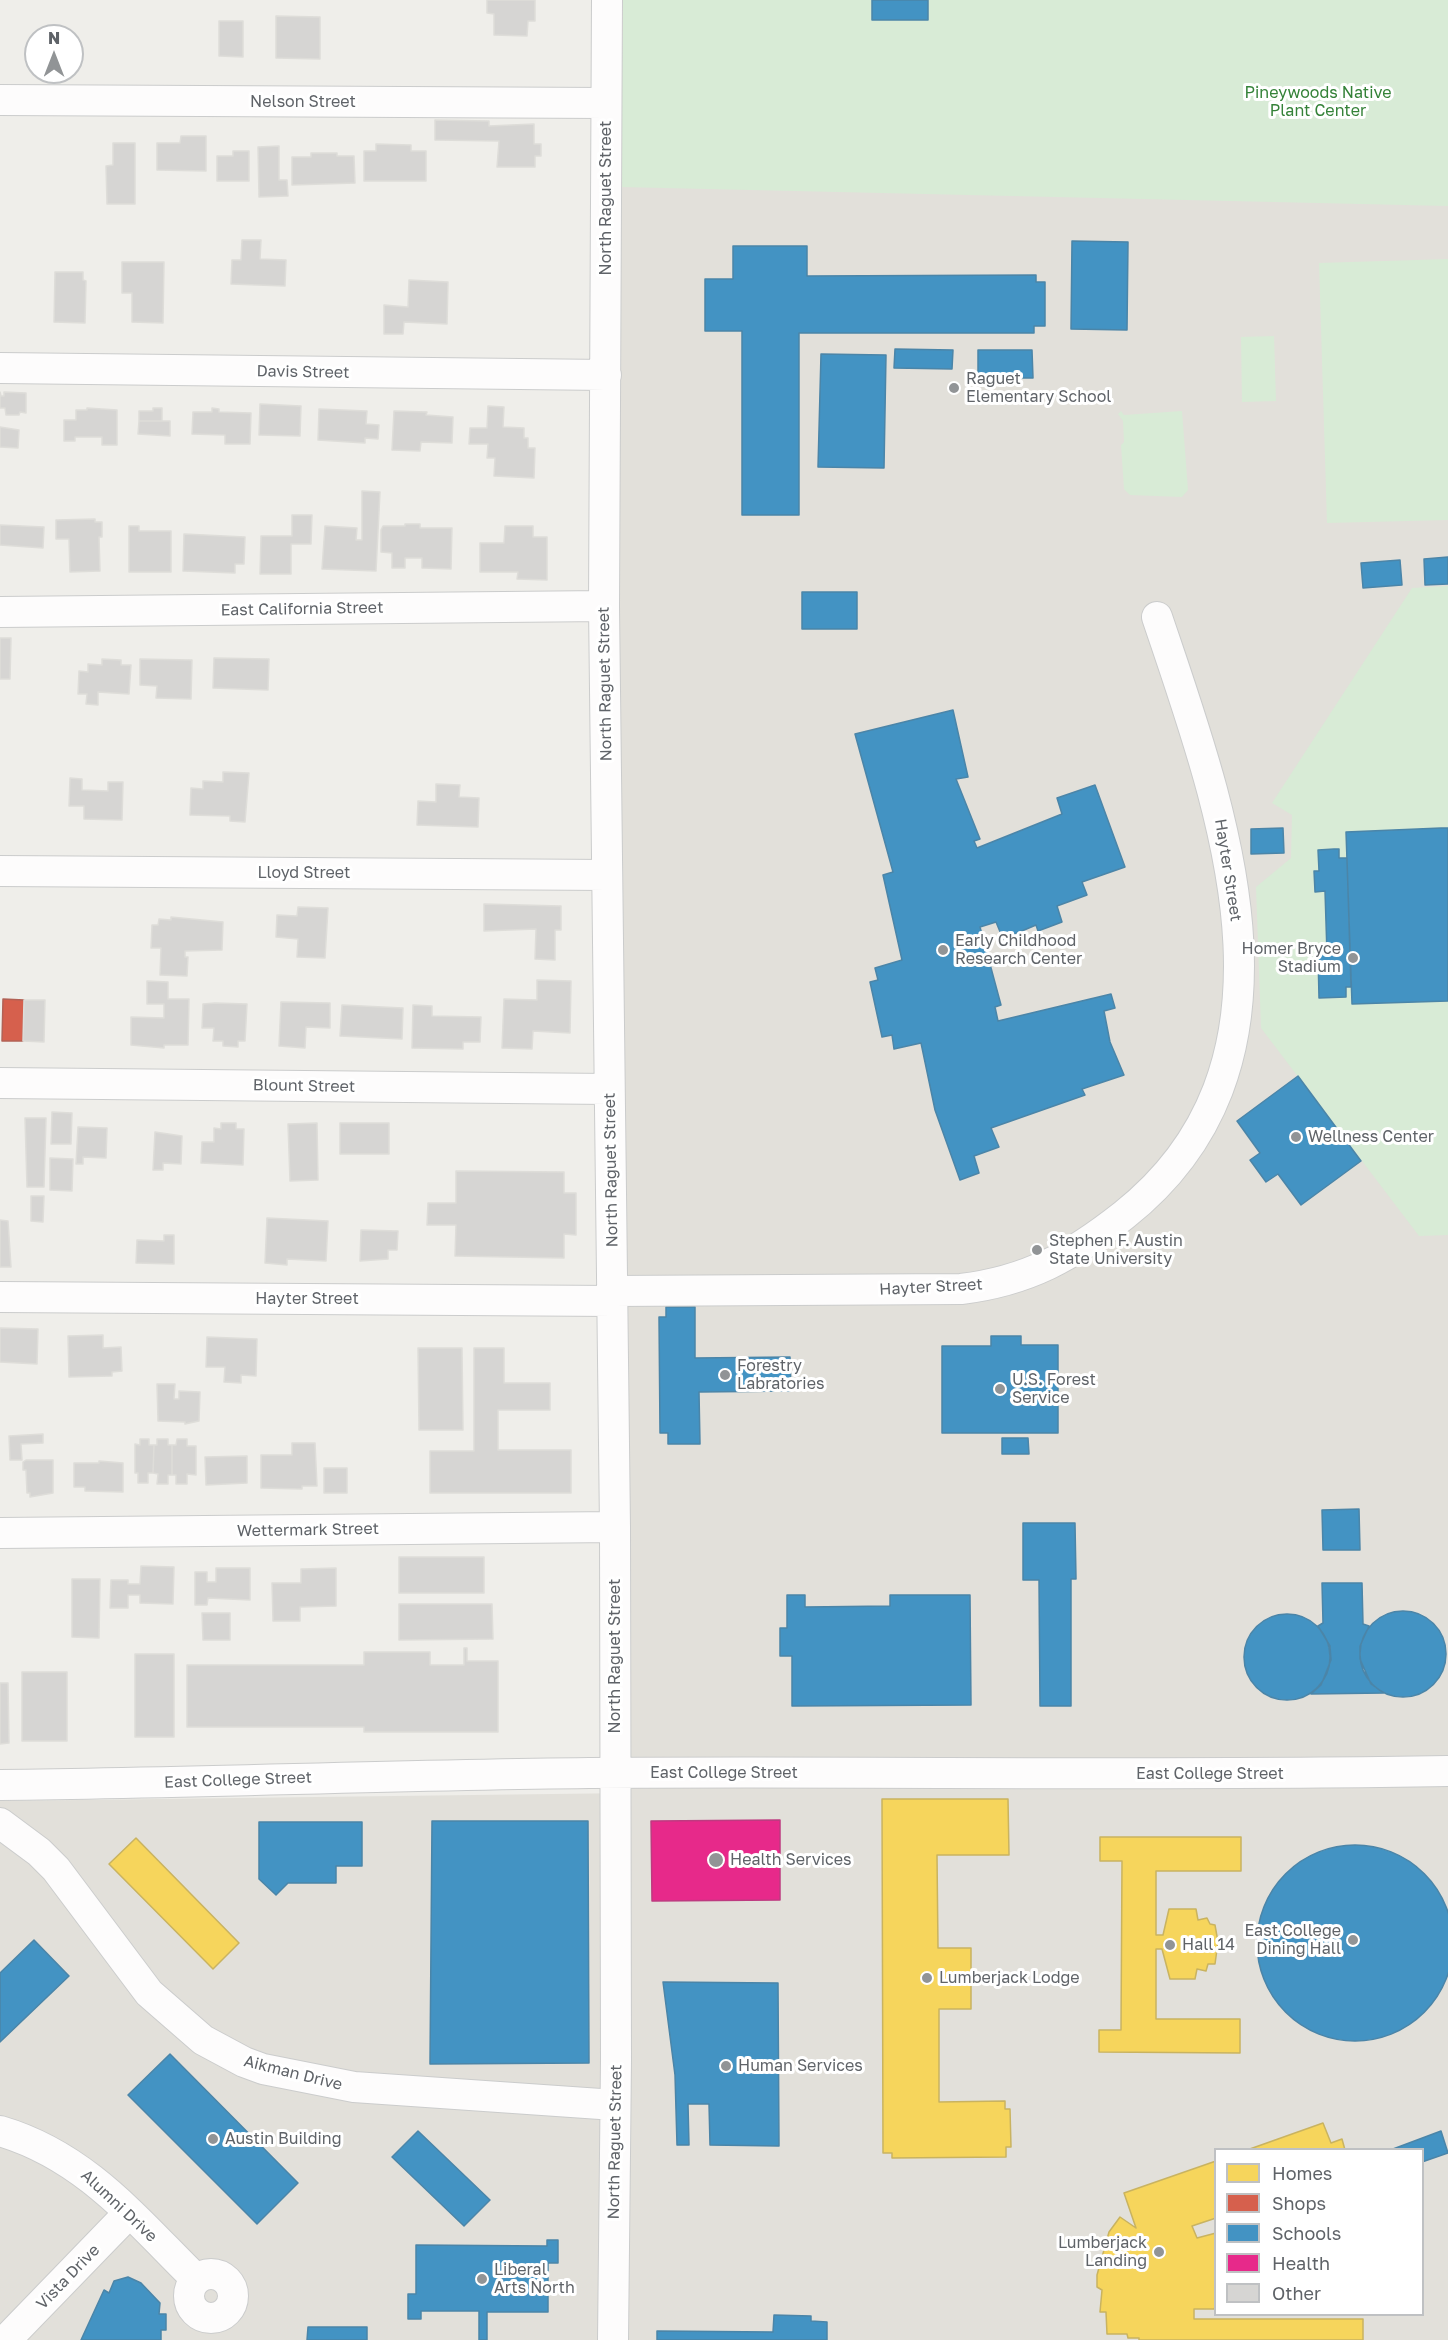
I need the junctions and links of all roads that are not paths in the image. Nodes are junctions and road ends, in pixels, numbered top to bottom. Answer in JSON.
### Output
{"nodes":[{"id":1,"x":608,"y":0,"type":"edge"},
{"id":2,"x":0,"y":100,"type":"edge"},
{"id":3,"x":606,"y":103,"type":"junction"},
{"id":4,"x":0,"y":368,"type":"edge"},
{"id":5,"x":606,"y":375,"type":"junction"},
{"id":6,"x":604,"y":606,"type":"junction"},
{"id":7,"x":0,"y":612,"type":"edge"},
{"id":8,"x":1157,"y":617,"type":"dead end"},
{"id":9,"x":0,"y":871,"type":"edge"},
{"id":10,"x":607,"y":875,"type":"junction"},
{"id":11,"x":0,"y":1083,"type":"edge"},
{"id":12,"x":609,"y":1089,"type":"junction"},
{"id":13,"x":613,"y":1296,"type":"junction"},
{"id":14,"x":0,"y":1297,"type":"edge"},
{"id":15,"x":615,"y":1527,"type":"junction"},
{"id":16,"x":0,"y":1533,"type":"edge"},
{"id":17,"x":1448,"y":1772,"type":"edge"},
{"id":18,"x":616,"y":1773,"type":"junction"},
{"id":19,"x":0,"y":1785,"type":"edge"},
{"id":20,"x":0,"y":1823,"type":"edge"},
{"id":21,"x":615,"y":2105,"type":"junction"},
{"id":22,"x":0,"y":2131,"type":"edge"},
{"id":23,"x":129,"y":2213,"type":"junction"},
{"id":24,"x":196,"y":2279,"type":"dead end"},
{"id":25,"x":6,"y":2340,"type":"edge"},
{"id":26,"x":613,"y":2340,"type":"edge"}],
"edges":[{"from":1,"to":3,"type":"street","name":"North Raguet Street"},
{"from":2,"to":3,"type":"street","name":"Nelson Street"},
{"from":3,"to":5,"type":"street","name":"North Raguet Street"},
{"from":4,"to":5,"type":"street","name":"Davis Street"},
{"from":5,"to":6,"type":"street","name":"North Raguet Street"},
{"from":6,"to":7,"type":"street","name":"East California Street"},
{"from":6,"to":10,"type":"street","name":"North Raguet Street"},
{"from":8,"to":13,"type":"street","name":"Hayter Street"},
{"from":9,"to":10,"type":"street","name":"Lloyd Street"},
{"from":10,"to":12,"type":"street","name":"North Raguet Street"},
{"from":11,"to":12,"type":"street","name":"Blount Street"},
{"from":12,"to":13,"type":"street","name":"North Raguet Street"},
{"from":13,"to":14,"type":"street","name":"Hayter Street"},
{"from":13,"to":15,"type":"street","name":"North Raguet Street"},
{"from":15,"to":16,"type":"street","name":"Wettermark Street"},
{"from":15,"to":18,"type":"street","name":"North Raguet Street"},
{"from":17,"to":18,"type":"street","name":"East College Street"},
{"from":18,"to":19,"type":"street","name":"East College Street"},
{"from":18,"to":21,"type":"street","name":"North Raguet Street"},
{"from":20,"to":21,"type":"street","name":"Aikman Drive"},
{"from":21,"to":26,"type":"street","name":"North Raguet Street"},
{"from":22,"to":23,"type":"street","name":"Alumni Drive"},
{"from":23,"to":24,"type":"street","name":"Alumni Drive"},
{"from":23,"to":25,"type":"street","name":"Vista Drive"}]}
